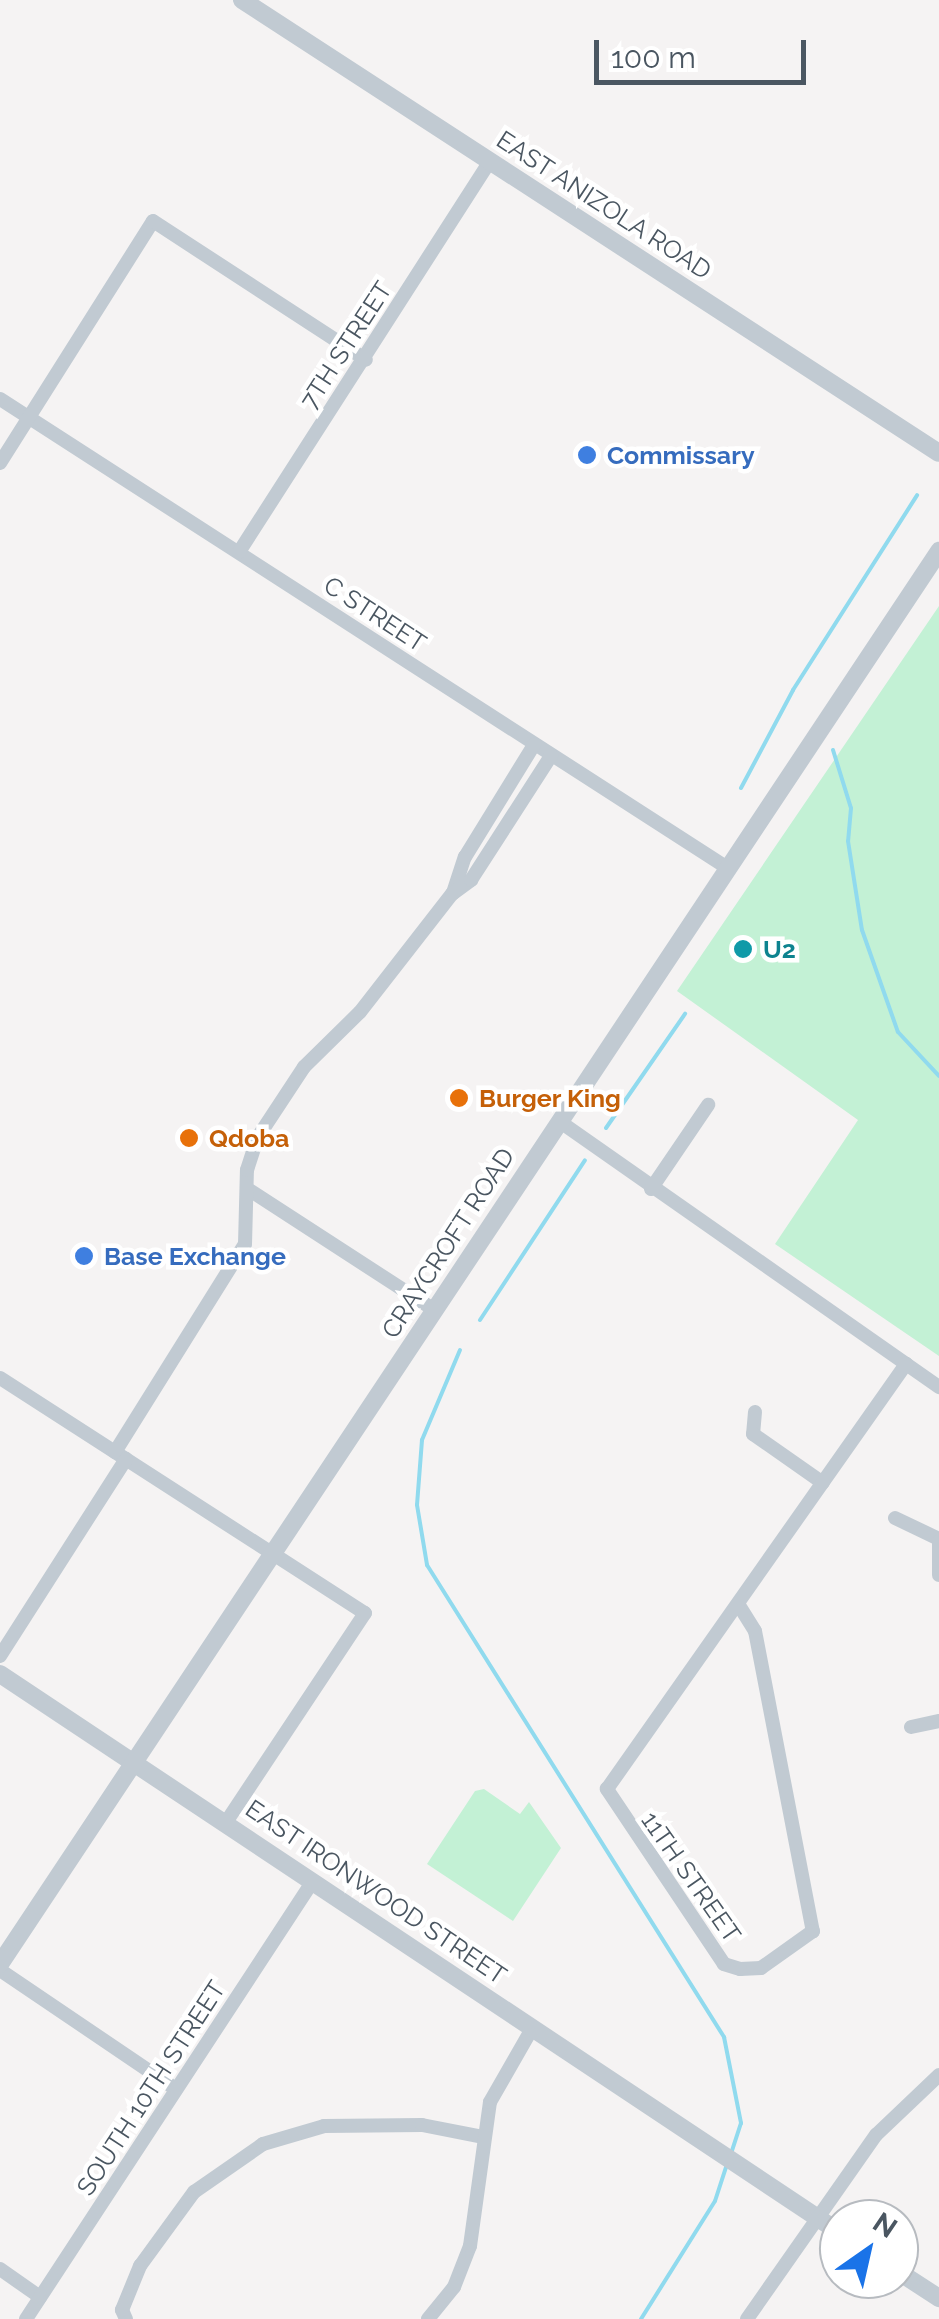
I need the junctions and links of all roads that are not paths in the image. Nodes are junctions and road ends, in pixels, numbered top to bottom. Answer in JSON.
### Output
{"nodes":[{"id":1,"x":242,"y":0,"type":"edge"},
{"id":2,"x":490,"y":161,"type":"junction"},
{"id":3,"x":366,"y":360,"type":"junction"},
{"id":4,"x":0,"y":399,"type":"edge"},
{"id":5,"x":30,"y":418,"type":"junction"},
{"id":6,"x":912,"y":435,"type":"junction"},
{"id":7,"x":939,"y":442,"type":"edge"},
{"id":8,"x":939,"y":452,"type":"edge"},
{"id":9,"x":0,"y":463,"type":"edge"},
{"id":10,"x":939,"y":550,"type":"edge"},
{"id":11,"x":239,"y":552,"type":"junction"},
{"id":12,"x":534,"y":745,"type":"junction"},
{"id":13,"x":550,"y":756,"type":"junction"},
{"id":14,"x":726,"y":867,"type":"junction"},
{"id":15,"x":452,"y":894,"type":"junction"},
{"id":16,"x":708,"y":1105,"type":"dead end"},
{"id":17,"x":558,"y":1121,"type":"junction"},
{"id":18,"x":652,"y":1189,"type":"junction"},
{"id":19,"x":251,"y":1190,"type":"junction"},
{"id":20,"x":434,"y":1310,"type":"junction"},
{"id":21,"x":906,"y":1364,"type":"junction"},
{"id":22,"x":0,"y":1378,"type":"edge"},
{"id":23,"x":939,"y":1387,"type":"edge"},
{"id":24,"x":755,"y":1412,"type":"dead end"},
{"id":25,"x":120,"y":1456,"type":"junction"},
{"id":26,"x":823,"y":1483,"type":"junction"},
{"id":27,"x":895,"y":1518,"type":"dead end"},
{"id":28,"x":939,"y":1540,"type":"edge"},
{"id":29,"x":275,"y":1554,"type":"junction"},
{"id":30,"x":939,"y":1575,"type":"edge"},
{"id":31,"x":740,"y":1607,"type":"junction"},
{"id":32,"x":0,"y":1656,"type":"edge"},
{"id":33,"x":0,"y":1674,"type":"edge"},
{"id":34,"x":939,"y":1722,"type":"edge"},
{"id":35,"x":911,"y":1726,"type":"dead end"},
{"id":36,"x":136,"y":1760,"type":"junction"},
{"id":37,"x":226,"y":1822,"type":"junction"},
{"id":38,"x":314,"y":1881,"type":"junction"},
{"id":39,"x":0,"y":1967,"type":"edge"},
{"id":40,"x":533,"y":2027,"type":"junction"},
{"id":41,"x":939,"y":2075,"type":"edge"},
{"id":42,"x":176,"y":2089,"type":"junction"},
{"id":43,"x":484,"y":2137,"type":"junction"},
{"id":44,"x":817,"y":2218,"type":"junction"},
{"id":45,"x":0,"y":2269,"type":"edge"},
{"id":46,"x":40,"y":2297,"type":"junction"},
{"id":47,"x":26,"y":2319,"type":"edge"},
{"id":48,"x":126,"y":2319,"type":"edge"},
{"id":49,"x":428,"y":2319,"type":"edge"},
{"id":50,"x":748,"y":2319,"type":"edge"}],
"edges":[{"from":1,"to":2,"type":"street","name":"EAST ANIZOLA ROAD"},
{"from":2,"to":3,"type":"street","name":"7TH STREET"},
{"from":2,"to":6,"type":"street","name":"EAST ANIZOLA ROAD"},
{"from":3,"to":5,"type":"street"},
{"from":3,"to":11,"type":"street","name":"7TH STREET"},
{"from":4,"to":5,"type":"street","name":"C STREET"},
{"from":5,"to":9,"type":"street"},
{"from":5,"to":11,"type":"street","name":"C STREET"},
{"from":6,"to":7,"type":"street"},
{"from":6,"to":8,"type":"street","name":"EAST ANIZOLA ROAD"},
{"from":10,"to":14,"type":"street","name":"CRAYCROFT ROAD"},
{"from":11,"to":12,"type":"street","name":"C STREET"},
{"from":12,"to":13,"type":"street","name":"C STREET"},
{"from":12,"to":15,"type":"street"},
{"from":13,"to":14,"type":"street","name":"C STREET"},
{"from":13,"to":15,"type":"street"},
{"from":14,"to":17,"type":"street","name":"CRAYCROFT ROAD"},
{"from":15,"to":19,"type":"street"},
{"from":16,"to":18,"type":"street"},
{"from":17,"to":18,"type":"street"},
{"from":17,"to":20,"type":"street","name":"CRAYCROFT ROAD"},
{"from":18,"to":21,"type":"street"},
{"from":19,"to":20,"type":"street"},
{"from":19,"to":25,"type":"street"},
{"from":20,"to":29,"type":"street","name":"CRAYCROFT ROAD"},
{"from":21,"to":23,"type":"street"},
{"from":21,"to":26,"type":"street","name":"11TH STREET"},
{"from":22,"to":25,"type":"street"},
{"from":24,"to":26,"type":"street"},
{"from":25,"to":29,"type":"street"},
{"from":25,"to":32,"type":"street"},
{"from":26,"to":31,"type":"street","name":"11TH STREET"},
{"from":27,"to":28,"type":"street"},
{"from":28,"to":30,"type":"street"},
{"from":29,"to":36,"type":"street","name":"CRAYCROFT ROAD"},
{"from":29,"to":37,"type":"street"},
{"from":31,"to":31,"type":"street","name":"11TH STREET"},
{"from":33,"to":36,"type":"street","name":"EAST IRONWOOD STREET"},
{"from":34,"to":35,"type":"street"},
{"from":36,"to":37,"type":"street","name":"EAST IRONWOOD STREET"},
{"from":36,"to":39,"type":"street","name":"CRAYCROFT ROAD"},
{"from":37,"to":38,"type":"street","name":"EAST IRONWOOD STREET"},
{"from":38,"to":40,"type":"street","name":"EAST IRONWOOD STREET"},
{"from":38,"to":42,"type":"street","name":"SOUTH 10TH STREET"},
{"from":39,"to":42,"type":"street"},
{"from":40,"to":43,"type":"street"},
{"from":40,"to":44,"type":"street","name":"EAST IRONWOOD STREET"},
{"from":41,"to":44,"type":"street"},
{"from":42,"to":46,"type":"street","name":"SOUTH 10TH STREET"},
{"from":43,"to":48,"type":"street"},
{"from":43,"to":49,"type":"street"},
{"from":44,"to":50,"type":"street"},
{"from":45,"to":46,"type":"street"},
{"from":46,"to":47,"type":"street","name":"SOUTH 10TH STREET"}]}
